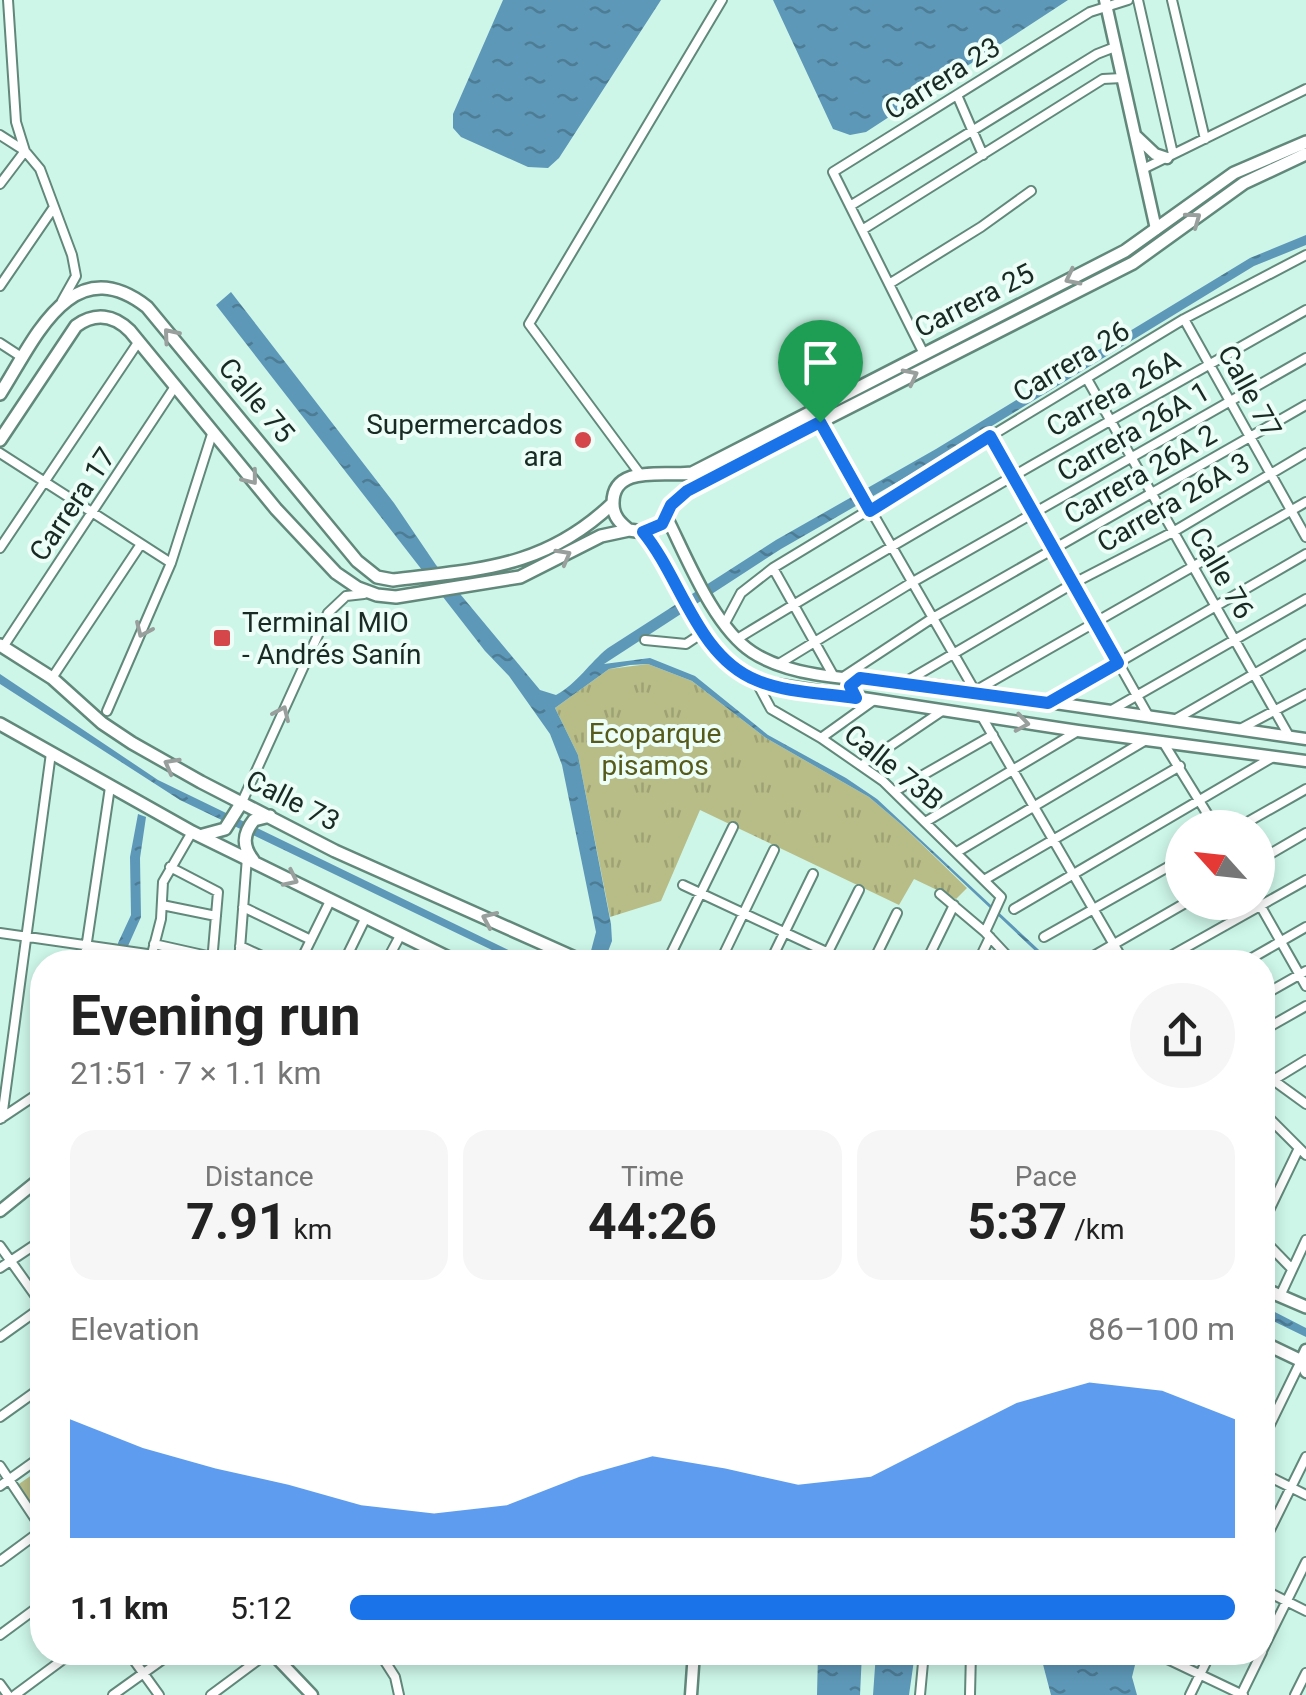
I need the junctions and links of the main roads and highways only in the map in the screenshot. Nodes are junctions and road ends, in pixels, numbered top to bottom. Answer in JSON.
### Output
{"nodes":[{"id":1,"x":1306,"y":142,"type":"edge"},
{"id":2,"x":1306,"y":154,"type":"edge"},
{"id":3,"x":0,"y":394,"type":"edge"},
{"id":4,"x":0,"y":440,"type":"edge"},
{"id":5,"x":654,"y":476,"type":"junction"},
{"id":6,"x":612,"y":503,"type":"junction"},
{"id":7,"x":671,"y":505,"type":"junction"},
{"id":8,"x":629,"y":530,"type":"junction"},
{"id":9,"x":2,"y":646,"type":"edge"},
{"id":10,"x":0,"y":728,"type":"edge"},
{"id":11,"x":239,"y":807,"type":"junction"},
{"id":12,"x":268,"y":817,"type":"junction"},
{"id":13,"x":202,"y":834,"type":"junction"},
{"id":14,"x":249,"y":857,"type":"junction"},
{"id":15,"x":424,"y":950,"type":"edge"},
{"id":16,"x":546,"y":950,"type":"edge"},
{"id":17,"x":1275,"y":1294,"type":"edge"},
{"id":18,"x":1306,"y":1308,"type":"edge"},
{"id":19,"x":1275,"y":1347,"type":"edge"},
{"id":20,"x":1305,"y":1360,"type":"edge"}],
"edges":[{"from":1,"to":5,"type":"main road","name":"Carrera 25","one_way":true},
{"from":7,"to":2,"type":"main road","name":"Carrera 25","one_way":true},
{"from":6,"to":3,"type":"main road","name":"Calle 75","one_way":true},
{"from":4,"to":8,"type":"main road","name":"Calle 75","one_way":true},
{"from":5,"to":6,"type":"main road","name":"Carrera 25"},
{"from":5,"to":7,"type":"main road"},
{"from":6,"to":8,"type":"main road"},
{"from":7,"to":8,"type":"main road"},
{"from":11,"to":9,"type":"main road","name":"Calle 73","one_way":true},
{"from":10,"to":13,"type":"main road"},
{"from":11,"to":12,"type":"main road","name":"Calle 73"},
{"from":11,"to":13,"type":"main road"},
{"from":12,"to":14,"type":"main road"},
{"from":16,"to":12,"type":"main road","name":"Calle 73","one_way":true},
{"from":13,"to":14,"type":"main road"},
{"from":14,"to":15,"type":"main road","one_way":true},
{"from":17,"to":18,"type":"main road"},
{"from":19,"to":20,"type":"main road"}]}
